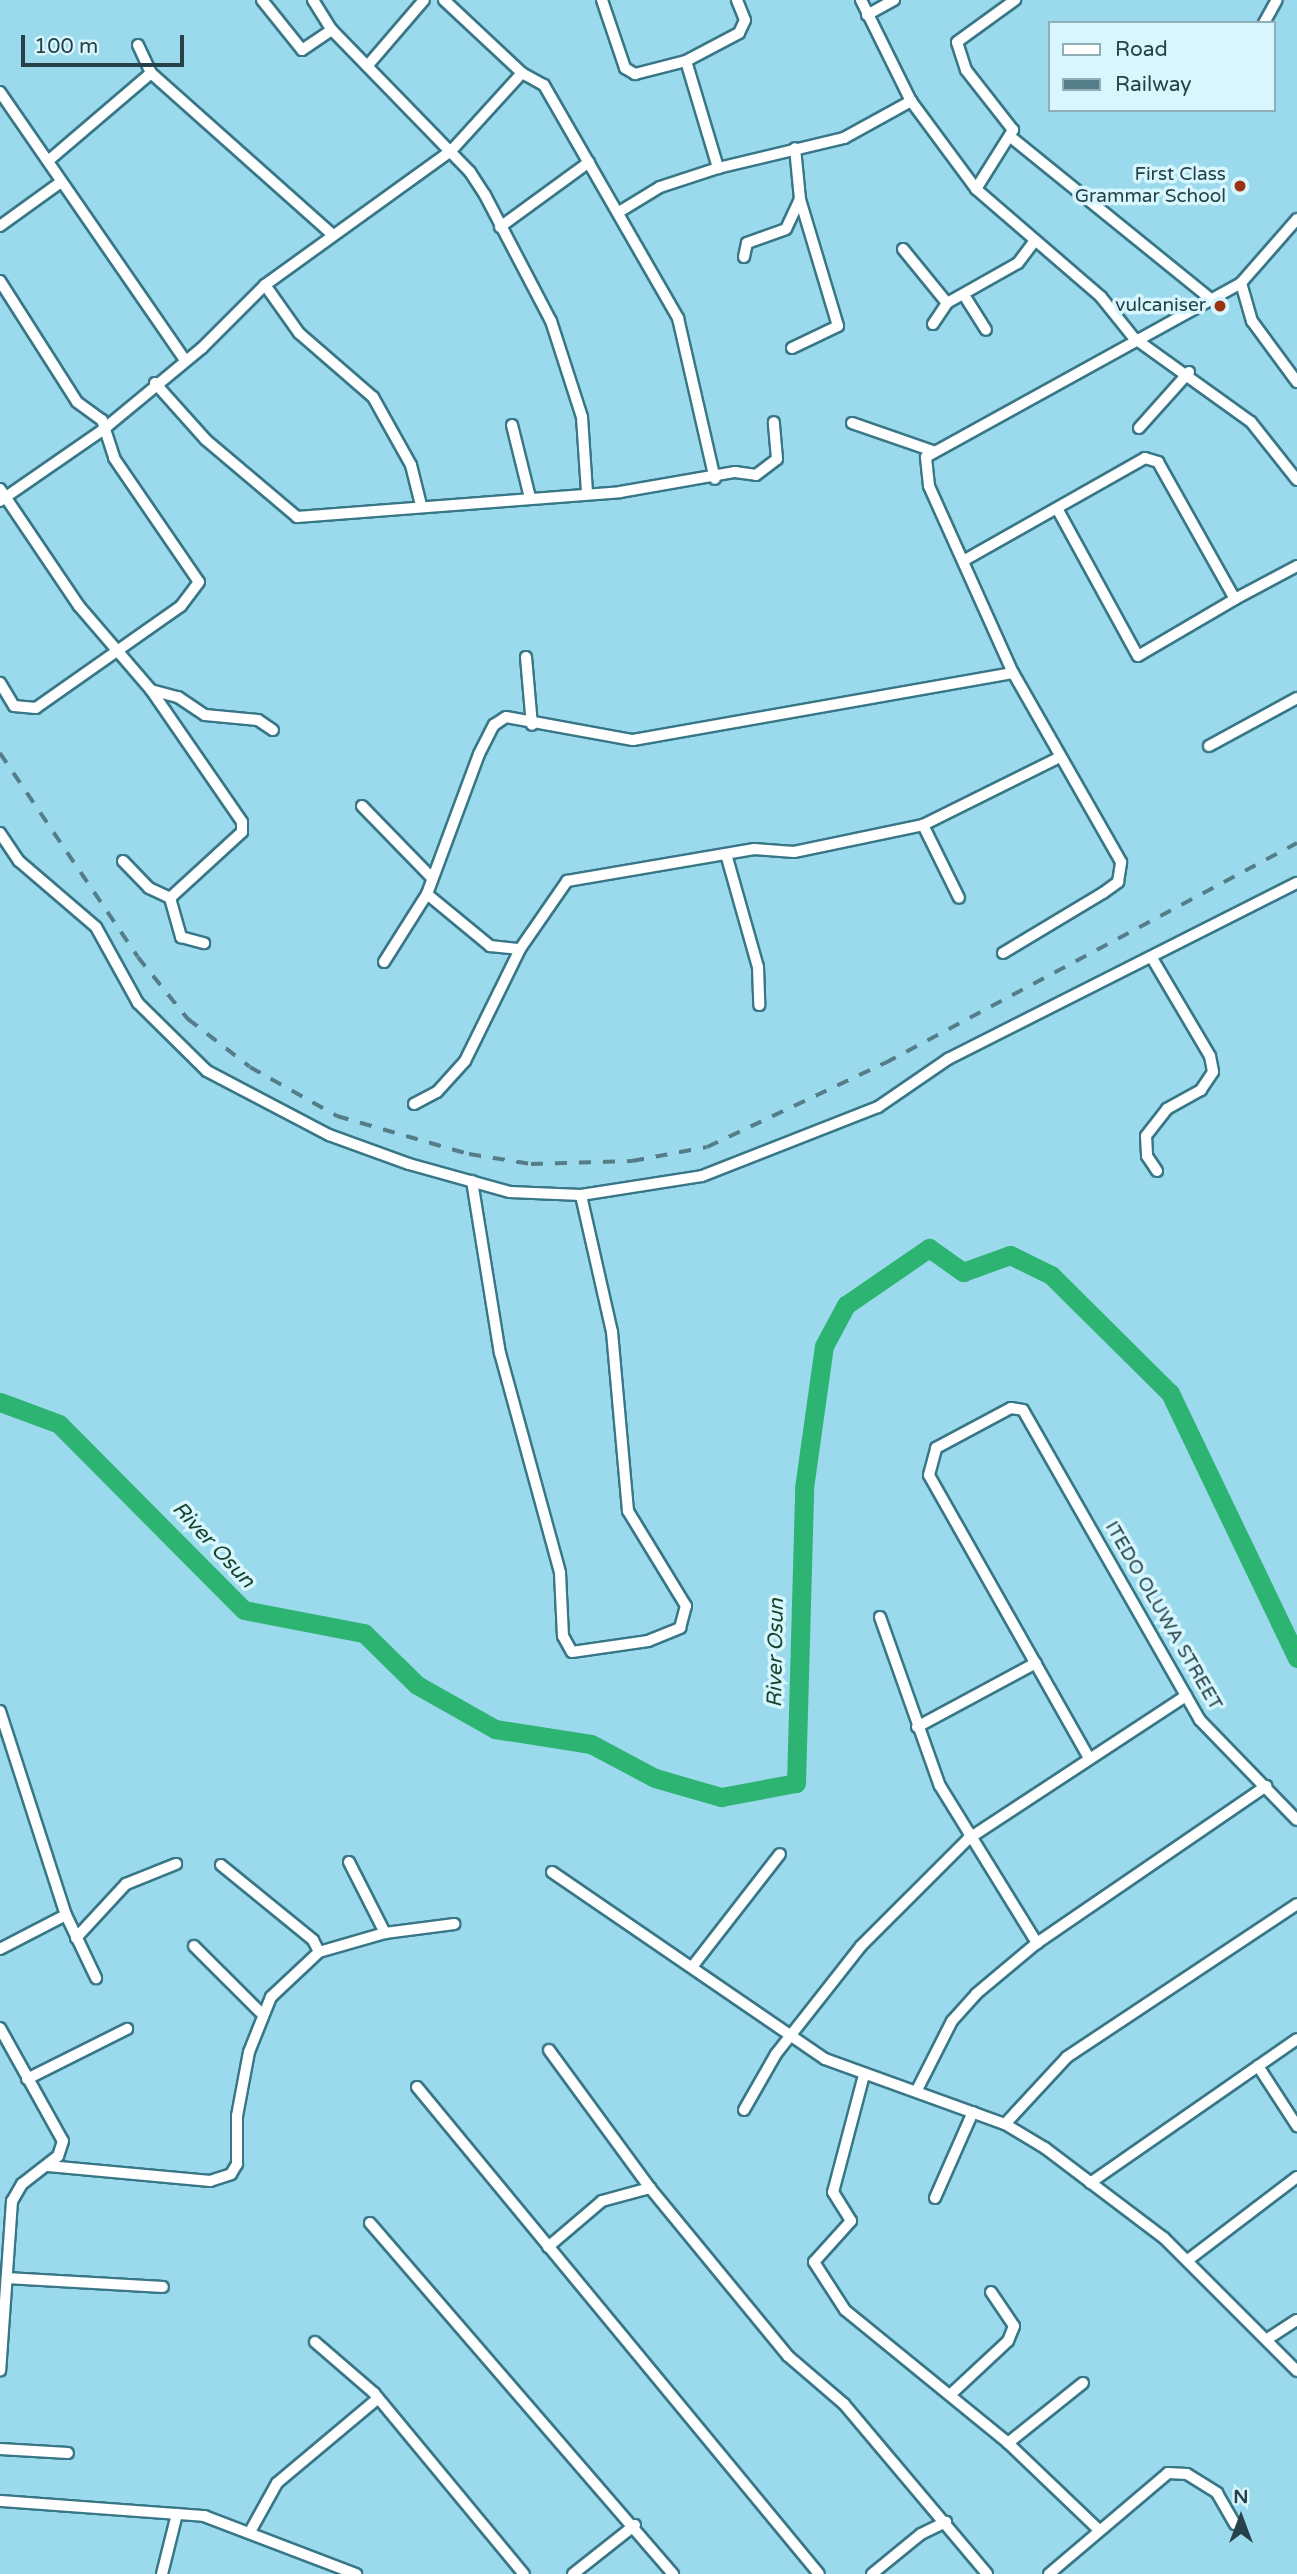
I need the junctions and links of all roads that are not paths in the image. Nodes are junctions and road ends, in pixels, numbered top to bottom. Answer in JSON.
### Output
{"nodes":[{"id":1,"x":262,"y":0,"type":"edge"},
{"id":2,"x":313,"y":0,"type":"edge"},
{"id":3,"x":424,"y":0,"type":"edge"},
{"id":4,"x":444,"y":0,"type":"edge"},
{"id":5,"x":601,"y":0,"type":"edge"},
{"id":6,"x":737,"y":0,"type":"edge"},
{"id":7,"x":861,"y":0,"type":"edge"},
{"id":8,"x":894,"y":0,"type":"edge"},
{"id":9,"x":1015,"y":0,"type":"edge"},
{"id":10,"x":1277,"y":0,"type":"edge"},
{"id":11,"x":867,"y":15,"type":"junction"},
{"id":12,"x":1265,"y":21,"type":"edge"},
{"id":13,"x":332,"y":30,"type":"junction"},
{"id":14,"x":138,"y":45,"type":"dead end"},
{"id":15,"x":686,"y":61,"type":"junction"},
{"id":16,"x":369,"y":64,"type":"junction"},
{"id":17,"x":151,"y":74,"type":"junction"},
{"id":18,"x":522,"y":74,"type":"junction"},
{"id":19,"x":0,"y":93,"type":"edge"},
{"id":20,"x":911,"y":101,"type":"junction"},
{"id":21,"x":1012,"y":138,"type":"junction"},
{"id":22,"x":795,"y":148,"type":"junction"},
{"id":23,"x":450,"y":151,"type":"junction"},
{"id":24,"x":48,"y":161,"type":"junction"},
{"id":25,"x":589,"y":162,"type":"junction"},
{"id":26,"x":718,"y":168,"type":"junction"},
{"id":27,"x":61,"y":182,"type":"junction"},
{"id":28,"x":976,"y":189,"type":"junction"},
{"id":29,"x":800,"y":199,"type":"junction"},
{"id":30,"x":620,"y":212,"type":"junction"},
{"id":31,"x":1297,"y":219,"type":"edge"},
{"id":32,"x":0,"y":226,"type":"edge"},
{"id":33,"x":500,"y":227,"type":"junction"},
{"id":34,"x":333,"y":235,"type":"junction"},
{"id":35,"x":1034,"y":242,"type":"junction"},
{"id":36,"x":903,"y":249,"type":"dead end"},
{"id":37,"x":744,"y":257,"type":"dead end"},
{"id":38,"x":0,"y":281,"type":"edge"},
{"id":39,"x":1241,"y":283,"type":"junction"},
{"id":40,"x":265,"y":285,"type":"junction"},
{"id":41,"x":964,"y":295,"type":"junction"},
{"id":42,"x":1208,"y":297,"type":"junction"},
{"id":43,"x":947,"y":303,"type":"junction"},
{"id":44,"x":933,"y":324,"type":"dead end"},
{"id":45,"x":986,"y":330,"type":"dead end"},
{"id":46,"x":1134,"y":338,"type":"junction"},
{"id":47,"x":792,"y":348,"type":"dead end"},
{"id":48,"x":184,"y":359,"type":"junction"},
{"id":49,"x":1189,"y":372,"type":"junction"},
{"id":50,"x":1297,"y":382,"type":"edge"},
{"id":51,"x":155,"y":383,"type":"junction"},
{"id":52,"x":774,"y":422,"type":"dead end"},
{"id":53,"x":852,"y":423,"type":"dead end"},
{"id":54,"x":512,"y":425,"type":"dead end"},
{"id":55,"x":1139,"y":428,"type":"dead end"},
{"id":56,"x":104,"y":429,"type":"junction"},
{"id":57,"x":933,"y":451,"type":"junction"},
{"id":58,"x":715,"y":479,"type":"junction"},
{"id":59,"x":1297,"y":480,"type":"edge"},
{"id":60,"x":587,"y":494,"type":"junction"},
{"id":61,"x":2,"y":495,"type":"edge"},
{"id":62,"x":530,"y":498,"type":"junction"},
{"id":63,"x":421,"y":505,"type":"junction"},
{"id":64,"x":1059,"y":512,"type":"junction"},
{"id":65,"x":963,"y":561,"type":"junction"},
{"id":66,"x":1297,"y":566,"type":"edge"},
{"id":67,"x":1236,"y":599,"type":"junction"},
{"id":68,"x":118,"y":648,"type":"junction"},
{"id":69,"x":526,"y":657,"type":"dead end"},
{"id":70,"x":1013,"y":673,"type":"junction"},
{"id":71,"x":0,"y":683,"type":"edge"},
{"id":72,"x":151,"y":690,"type":"junction"},
{"id":73,"x":1297,"y":698,"type":"edge"},
{"id":74,"x":532,"y":725,"type":"junction"},
{"id":75,"x":273,"y":730,"type":"dead end"},
{"id":76,"x":1209,"y":746,"type":"dead end"},
{"id":77,"x":1058,"y":758,"type":"junction"},
{"id":78,"x":362,"y":806,"type":"dead end"},
{"id":79,"x":923,"y":825,"type":"junction"},
{"id":80,"x":0,"y":833,"type":"edge"},
{"id":81,"x":726,"y":854,"type":"junction"},
{"id":82,"x":123,"y":861,"type":"dead end"},
{"id":83,"x":431,"y":877,"type":"junction"},
{"id":84,"x":1297,"y":883,"type":"edge"},
{"id":85,"x":427,"y":894,"type":"junction"},
{"id":86,"x":170,"y":898,"type":"junction"},
{"id":87,"x":959,"y":898,"type":"dead end"},
{"id":88,"x":204,"y":943,"type":"dead end"},
{"id":89,"x":520,"y":949,"type":"junction"},
{"id":90,"x":1003,"y":953,"type":"dead end"},
{"id":91,"x":1152,"y":958,"type":"junction"},
{"id":92,"x":384,"y":962,"type":"dead end"},
{"id":93,"x":759,"y":1005,"type":"dead end"},
{"id":94,"x":414,"y":1104,"type":"dead end"},
{"id":95,"x":1157,"y":1171,"type":"dead end"},
{"id":96,"x":472,"y":1181,"type":"junction"},
{"id":97,"x":581,"y":1195,"type":"junction"},
{"id":98,"x":880,"y":1617,"type":"dead end"},
{"id":99,"x":1036,"y":1663,"type":"junction"},
{"id":100,"x":1186,"y":1696,"type":"junction"},
{"id":101,"x":0,"y":1711,"type":"edge"},
{"id":102,"x":917,"y":1727,"type":"junction"},
{"id":103,"x":1089,"y":1758,"type":"junction"},
{"id":104,"x":1266,"y":1786,"type":"junction"},
{"id":105,"x":1297,"y":1820,"type":"edge"},
{"id":106,"x":968,"y":1839,"type":"junction"},
{"id":107,"x":780,"y":1854,"type":"dead end"},
{"id":108,"x":349,"y":1863,"type":"dead end"},
{"id":109,"x":176,"y":1864,"type":"dead end"},
{"id":110,"x":221,"y":1865,"type":"dead end"},
{"id":111,"x":552,"y":1872,"type":"dead end"},
{"id":112,"x":1297,"y":1904,"type":"edge"},
{"id":113,"x":66,"y":1914,"type":"junction"},
{"id":114,"x":454,"y":1923,"type":"dead end"},
{"id":115,"x":385,"y":1933,"type":"junction"},
{"id":116,"x":76,"y":1938,"type":"junction"},
{"id":117,"x":1037,"y":1943,"type":"junction"},
{"id":118,"x":194,"y":1946,"type":"dead end"},
{"id":119,"x":0,"y":1949,"type":"edge"},
{"id":120,"x":319,"y":1952,"type":"junction"},
{"id":121,"x":692,"y":1967,"type":"junction"},
{"id":122,"x":96,"y":1978,"type":"dead end"},
{"id":123,"x":260,"y":2012,"type":"junction"},
{"id":124,"x":0,"y":2028,"type":"edge"},
{"id":125,"x":127,"y":2029,"type":"dead end"},
{"id":126,"x":1297,"y":2039,"type":"edge"},
{"id":127,"x":793,"y":2040,"type":"junction"},
{"id":128,"x":549,"y":2050,"type":"dead end"},
{"id":129,"x":1258,"y":2066,"type":"junction"},
{"id":130,"x":863,"y":2075,"type":"junction"},
{"id":131,"x":27,"y":2079,"type":"junction"},
{"id":132,"x":416,"y":2087,"type":"dead end"},
{"id":133,"x":917,"y":2090,"type":"junction"},
{"id":134,"x":744,"y":2110,"type":"dead end"},
{"id":135,"x":973,"y":2112,"type":"junction"},
{"id":136,"x":1004,"y":2124,"type":"junction"},
{"id":137,"x":1297,"y":2126,"type":"edge"},
{"id":138,"x":48,"y":2166,"type":"junction"},
{"id":139,"x":1297,"y":2177,"type":"edge"},
{"id":140,"x":1090,"y":2183,"type":"junction"},
{"id":141,"x":650,"y":2188,"type":"junction"},
{"id":142,"x":935,"y":2199,"type":"dead end"},
{"id":143,"x":12,"y":2201,"type":"junction"},
{"id":144,"x":0,"y":2206,"type":"edge"},
{"id":145,"x":370,"y":2223,"type":"dead end"},
{"id":146,"x":548,"y":2247,"type":"junction"},
{"id":147,"x":1188,"y":2260,"type":"junction"},
{"id":148,"x":7,"y":2278,"type":"junction"},
{"id":149,"x":163,"y":2287,"type":"dead end"},
{"id":150,"x":991,"y":2292,"type":"dead end"},
{"id":151,"x":1297,"y":2320,"type":"edge"},
{"id":152,"x":1269,"y":2338,"type":"junction"},
{"id":153,"x":315,"y":2342,"type":"dead end"},
{"id":154,"x":0,"y":2371,"type":"edge"},
{"id":155,"x":1297,"y":2371,"type":"edge"},
{"id":156,"x":1083,"y":2382,"type":"dead end"},
{"id":157,"x":950,"y":2395,"type":"junction"},
{"id":158,"x":377,"y":2399,"type":"junction"},
{"id":159,"x":1008,"y":2443,"type":"junction"},
{"id":160,"x":0,"y":2449,"type":"edge"},
{"id":161,"x":68,"y":2452,"type":"dead end"},
{"id":162,"x":0,"y":2501,"type":"edge"},
{"id":163,"x":177,"y":2514,"type":"junction"},
{"id":164,"x":946,"y":2522,"type":"junction"},
{"id":165,"x":1235,"y":2524,"type":"dead end"},
{"id":166,"x":635,"y":2525,"type":"junction"},
{"id":167,"x":251,"y":2530,"type":"junction"},
{"id":168,"x":1099,"y":2530,"type":"junction"},
{"id":169,"x":162,"y":2574,"type":"edge"},
{"id":170,"x":356,"y":2574,"type":"edge"},
{"id":171,"x":524,"y":2574,"type":"edge"},
{"id":172,"x":573,"y":2574,"type":"edge"},
{"id":173,"x":673,"y":2574,"type":"edge"},
{"id":174,"x":819,"y":2574,"type":"edge"},
{"id":175,"x":872,"y":2574,"type":"edge"},
{"id":176,"x":987,"y":2574,"type":"edge"},
{"id":177,"x":1049,"y":2574,"type":"edge"}],
"edges":[{"from":1,"to":13,"type":"street"},
{"from":2,"to":13,"type":"street"},
{"from":3,"to":16,"type":"street"},
{"from":4,"to":18,"type":"street"},
{"from":5,"to":15,"type":"street"},
{"from":6,"to":15,"type":"street"},
{"from":7,"to":11,"type":"street"},
{"from":8,"to":11,"type":"street"},
{"from":9,"to":21,"type":"street"},
{"from":10,"to":12,"type":"street"},
{"from":11,"to":20,"type":"street"},
{"from":13,"to":16,"type":"street"},
{"from":14,"to":17,"type":"street"},
{"from":15,"to":26,"type":"street"},
{"from":16,"to":23,"type":"street"},
{"from":17,"to":24,"type":"street"},
{"from":17,"to":34,"type":"street"},
{"from":18,"to":23,"type":"street"},
{"from":18,"to":25,"type":"street"},
{"from":19,"to":24,"type":"street"},
{"from":20,"to":22,"type":"street"},
{"from":20,"to":28,"type":"street"},
{"from":21,"to":28,"type":"street"},
{"from":21,"to":42,"type":"street"},
{"from":22,"to":26,"type":"street"},
{"from":22,"to":29,"type":"street"},
{"from":23,"to":33,"type":"street"},
{"from":23,"to":34,"type":"street"},
{"from":24,"to":27,"type":"street"},
{"from":25,"to":30,"type":"street"},
{"from":25,"to":33,"type":"street"},
{"from":26,"to":30,"type":"street"},
{"from":27,"to":32,"type":"street"},
{"from":27,"to":48,"type":"street"},
{"from":28,"to":35,"type":"street"},
{"from":29,"to":37,"type":"street"},
{"from":29,"to":47,"type":"street"},
{"from":30,"to":58,"type":"street"},
{"from":31,"to":39,"type":"street"},
{"from":33,"to":60,"type":"street"},
{"from":34,"to":40,"type":"street"},
{"from":35,"to":41,"type":"street"},
{"from":35,"to":46,"type":"street"},
{"from":36,"to":43,"type":"street"},
{"from":38,"to":56,"type":"street"},
{"from":39,"to":42,"type":"street"},
{"from":39,"to":50,"type":"street"},
{"from":40,"to":48,"type":"street"},
{"from":40,"to":63,"type":"street"},
{"from":41,"to":43,"type":"street"},
{"from":41,"to":45,"type":"street"},
{"from":42,"to":46,"type":"street"},
{"from":43,"to":44,"type":"street"},
{"from":46,"to":49,"type":"street"},
{"from":46,"to":57,"type":"street"},
{"from":48,"to":51,"type":"street"},
{"from":49,"to":55,"type":"street"},
{"from":49,"to":59,"type":"street"},
{"from":51,"to":56,"type":"street"},
{"from":51,"to":63,"type":"street"},
{"from":52,"to":58,"type":"street"},
{"from":53,"to":57,"type":"street"},
{"from":54,"to":62,"type":"street"},
{"from":56,"to":61,"type":"street"},
{"from":56,"to":68,"type":"street"},
{"from":57,"to":65,"type":"street"},
{"from":58,"to":60,"type":"street"},
{"from":60,"to":62,"type":"street"},
{"from":61,"to":68,"type":"street"},
{"from":62,"to":63,"type":"street"},
{"from":64,"to":65,"type":"street"},
{"from":64,"to":67,"type":"street"},
{"from":64,"to":67,"type":"street"},
{"from":65,"to":70,"type":"street"},
{"from":66,"to":67,"type":"street"},
{"from":68,"to":71,"type":"street"},
{"from":68,"to":72,"type":"street"},
{"from":69,"to":74,"type":"street"},
{"from":70,"to":74,"type":"street"},
{"from":70,"to":77,"type":"street"},
{"from":72,"to":75,"type":"street"},
{"from":72,"to":86,"type":"street"},
{"from":73,"to":76,"type":"street"},
{"from":74,"to":83,"type":"street"},
{"from":77,"to":79,"type":"street"},
{"from":77,"to":90,"type":"street"},
{"from":78,"to":83,"type":"street"},
{"from":79,"to":81,"type":"street"},
{"from":79,"to":87,"type":"street"},
{"from":80,"to":96,"type":"street"},
{"from":81,"to":89,"type":"street"},
{"from":81,"to":93,"type":"street"},
{"from":82,"to":86,"type":"street"},
{"from":83,"to":85,"type":"street"},
{"from":84,"to":91,"type":"street"},
{"from":85,"to":89,"type":"street"},
{"from":85,"to":92,"type":"street"},
{"from":86,"to":88,"type":"street"},
{"from":89,"to":94,"type":"street"},
{"from":91,"to":95,"type":"street"},
{"from":91,"to":97,"type":"street"},
{"from":96,"to":97,"type":"street"},
{"from":96,"to":97,"type":"street"},
{"from":98,"to":102,"type":"street"},
{"from":99,"to":100,"type":"street","name":"ITEDO OLUWA STREET"},
{"from":99,"to":102,"type":"street"},
{"from":99,"to":103,"type":"street"},
{"from":100,"to":103,"type":"street"},
{"from":100,"to":104,"type":"street","name":"ITEDO OLUWA STREET"},
{"from":101,"to":113,"type":"street"},
{"from":102,"to":106,"type":"street"},
{"from":103,"to":106,"type":"street"},
{"from":104,"to":105,"type":"street","name":"ITEDO OLUWA STREET"},
{"from":104,"to":117,"type":"street"},
{"from":106,"to":117,"type":"street"},
{"from":106,"to":127,"type":"street"},
{"from":107,"to":121,"type":"street"},
{"from":108,"to":115,"type":"street"},
{"from":109,"to":116,"type":"street"},
{"from":110,"to":120,"type":"street"},
{"from":111,"to":121,"type":"street"},
{"from":112,"to":136,"type":"street"},
{"from":113,"to":116,"type":"street"},
{"from":113,"to":119,"type":"street"},
{"from":114,"to":115,"type":"street"},
{"from":115,"to":120,"type":"street"},
{"from":116,"to":122,"type":"street"},
{"from":117,"to":133,"type":"street"},
{"from":118,"to":123,"type":"street"},
{"from":120,"to":123,"type":"street"},
{"from":121,"to":127,"type":"street"},
{"from":123,"to":138,"type":"street"},
{"from":124,"to":131,"type":"street"},
{"from":125,"to":131,"type":"street"},
{"from":126,"to":129,"type":"street"},
{"from":127,"to":130,"type":"street"},
{"from":127,"to":134,"type":"street"},
{"from":128,"to":141,"type":"street"},
{"from":129,"to":137,"type":"street"},
{"from":129,"to":140,"type":"street"},
{"from":130,"to":133,"type":"street"},
{"from":130,"to":157,"type":"street"},
{"from":131,"to":138,"type":"street"},
{"from":132,"to":146,"type":"street"},
{"from":133,"to":135,"type":"street"},
{"from":135,"to":136,"type":"street"},
{"from":135,"to":142,"type":"street"},
{"from":136,"to":140,"type":"street"},
{"from":138,"to":143,"type":"street"},
{"from":139,"to":147,"type":"street"},
{"from":140,"to":147,"type":"street"},
{"from":141,"to":146,"type":"street"},
{"from":141,"to":164,"type":"street"},
{"from":143,"to":144,"type":"street"},
{"from":143,"to":148,"type":"street"},
{"from":145,"to":166,"type":"street"},
{"from":146,"to":174,"type":"street"},
{"from":147,"to":152,"type":"street"},
{"from":148,"to":149,"type":"street"},
{"from":148,"to":154,"type":"street"},
{"from":150,"to":157,"type":"street"},
{"from":151,"to":152,"type":"street"},
{"from":152,"to":155,"type":"street"},
{"from":153,"to":158,"type":"street"},
{"from":156,"to":159,"type":"street"},
{"from":157,"to":159,"type":"street"},
{"from":158,"to":167,"type":"street"},
{"from":158,"to":171,"type":"street"},
{"from":159,"to":168,"type":"street"},
{"from":160,"to":161,"type":"street"},
{"from":162,"to":163,"type":"street"},
{"from":163,"to":167,"type":"street"},
{"from":163,"to":169,"type":"street"},
{"from":164,"to":175,"type":"street"},
{"from":164,"to":176,"type":"street"},
{"from":165,"to":168,"type":"street"},
{"from":166,"to":172,"type":"street"},
{"from":166,"to":173,"type":"street"},
{"from":167,"to":170,"type":"street"},
{"from":168,"to":177,"type":"street"}]}
